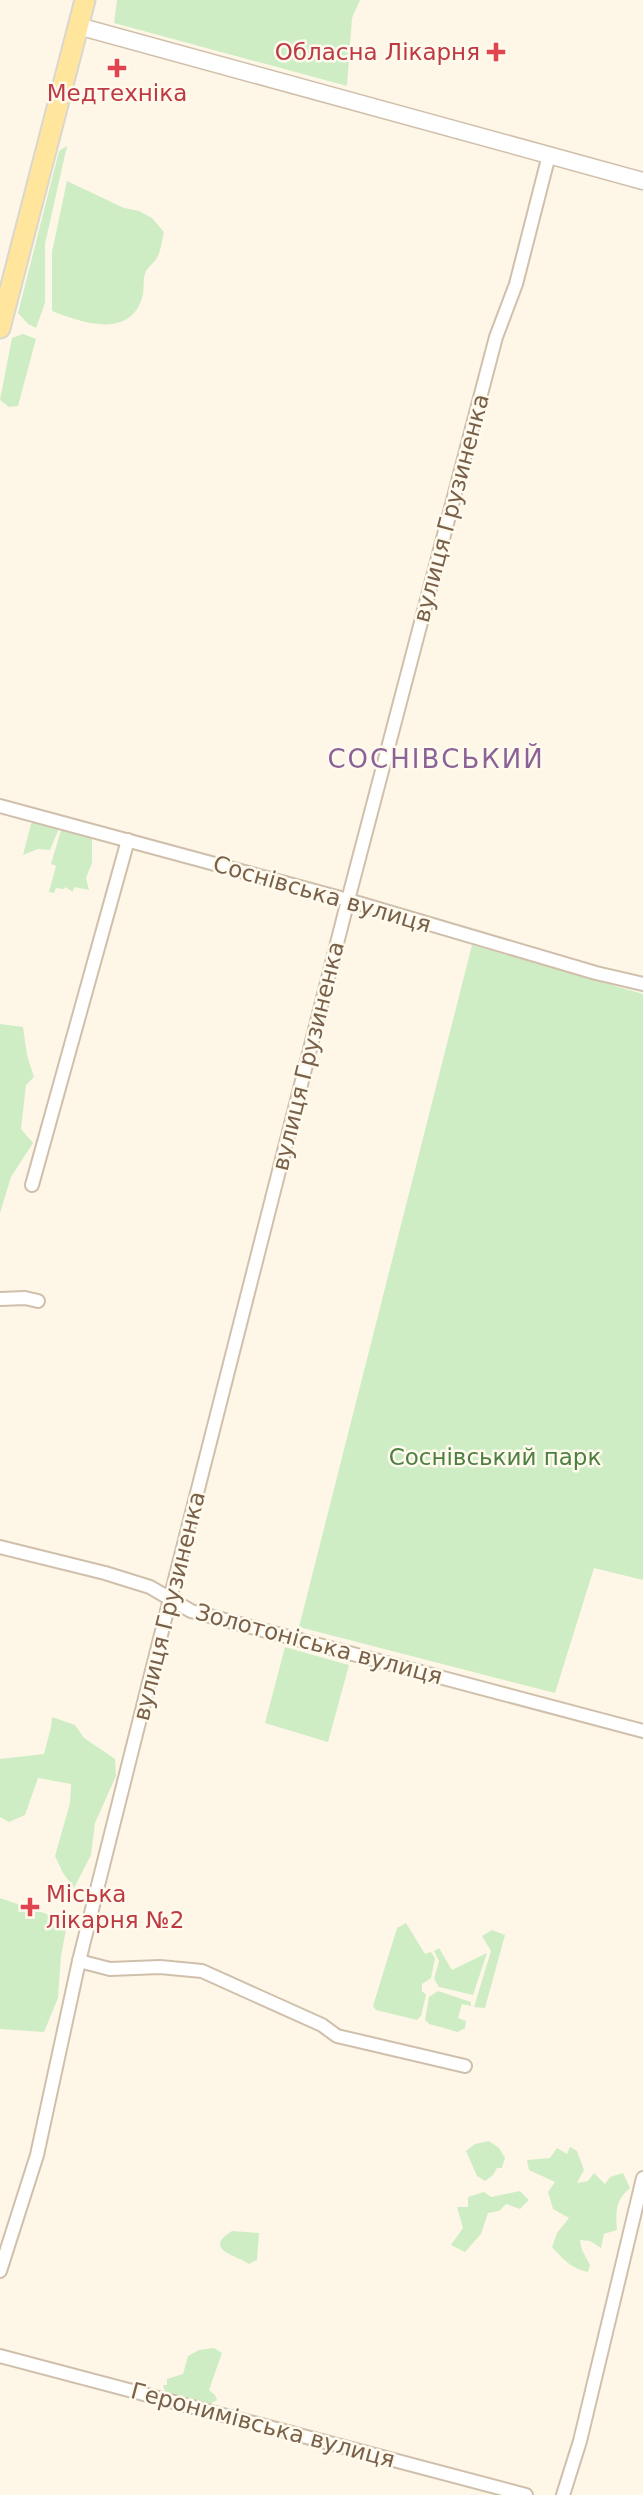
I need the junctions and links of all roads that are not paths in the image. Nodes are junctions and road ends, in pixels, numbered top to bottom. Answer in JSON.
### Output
{"nodes":[{"id":1,"x":85,"y":0,"type":"edge"},
{"id":2,"x":78,"y":26,"type":"junction"},
{"id":3,"x":549,"y":155,"type":"junction"},
{"id":4,"x":643,"y":181,"type":"edge"},
{"id":5,"x":0,"y":328,"type":"edge"},
{"id":6,"x":0,"y":806,"type":"edge"},
{"id":7,"x":128,"y":840,"type":"junction"},
{"id":8,"x":348,"y":900,"type":"junction"},
{"id":9,"x":643,"y":984,"type":"edge"},
{"id":10,"x":32,"y":1185,"type":"dead end"},
{"id":11,"x":0,"y":1299,"type":"edge"},
{"id":12,"x":38,"y":1301,"type":"dead end"},
{"id":13,"x":0,"y":1547,"type":"edge"},
{"id":14,"x":170,"y":1599,"type":"junction"},
{"id":15,"x":643,"y":1731,"type":"edge"},
{"id":16,"x":79,"y":1961,"type":"junction"},
{"id":17,"x":465,"y":2066,"type":"dead end"},
{"id":18,"x":643,"y":2178,"type":"edge"},
{"id":19,"x":0,"y":2271,"type":"edge"},
{"id":20,"x":0,"y":2356,"type":"edge"},
{"id":21,"x":526,"y":2495,"type":"edge"},
{"id":22,"x":563,"y":2495,"type":"edge"}],
"edges":[{"from":1,"to":2,"type":"main road"},
{"from":2,"to":3,"type":"street"},
{"from":2,"to":5,"type":"main road"},
{"from":3,"to":4,"type":"street"},
{"from":3,"to":8,"type":"street","name":"вулиця Грузиненка"},
{"from":6,"to":7,"type":"street","name":"Соснівська вулиця"},
{"from":7,"to":8,"type":"street","name":"Соснівська вулиця"},
{"from":7,"to":10,"type":"street"},
{"from":8,"to":9,"type":"street","name":"Соснівська вулиця"},
{"from":8,"to":14,"type":"street","name":"вулиця Грузиненка"},
{"from":11,"to":12,"type":"street"},
{"from":13,"to":14,"type":"street","name":"Золотоніська вулиця"},
{"from":14,"to":15,"type":"street","name":"Золотоніська вулиця"},
{"from":14,"to":16,"type":"street","name":"вулиця Грузиненка"},
{"from":16,"to":17,"type":"street"},
{"from":16,"to":19,"type":"street","name":"вулиця Грузиненка"},
{"from":18,"to":22,"type":"street"},
{"from":20,"to":21,"type":"street","name":"Геронимівська вулиця"}]}
